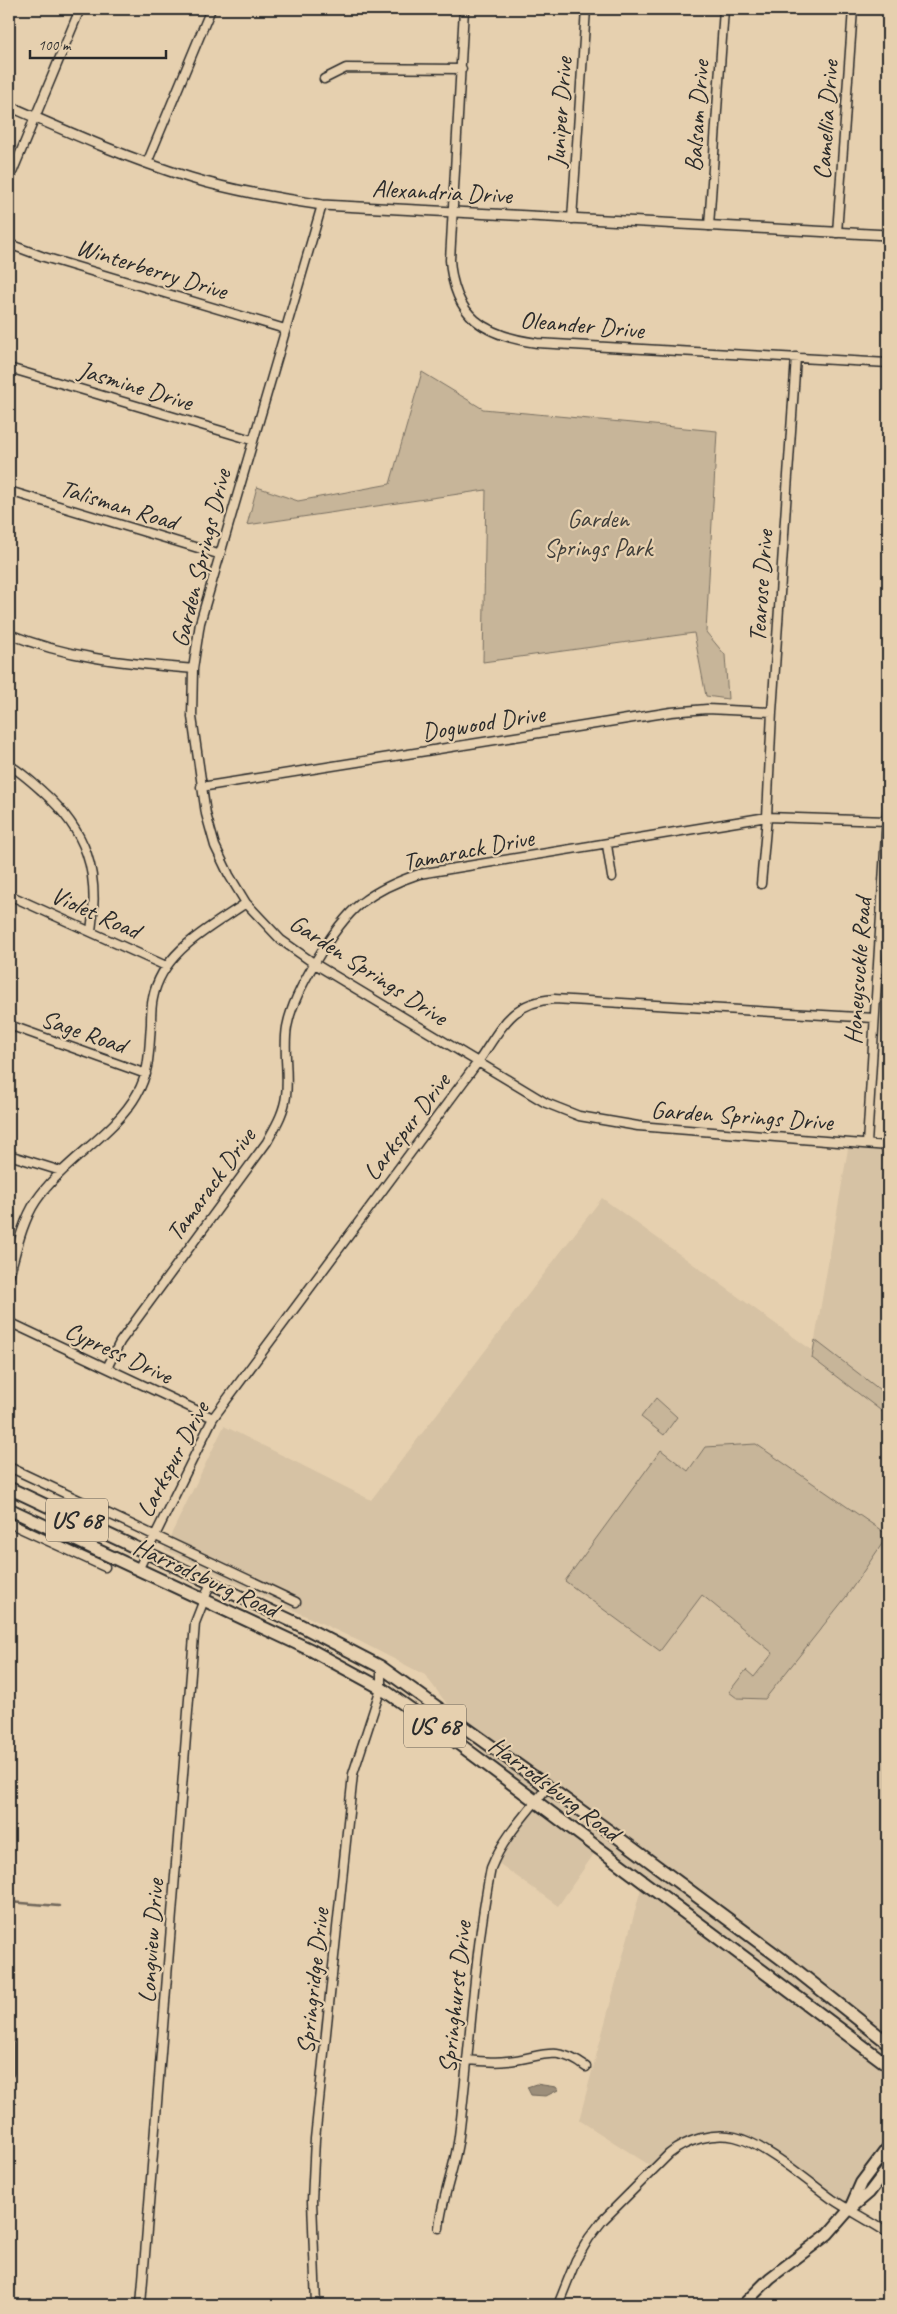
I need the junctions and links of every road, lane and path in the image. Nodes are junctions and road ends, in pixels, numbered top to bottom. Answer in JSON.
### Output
{"nodes":[{"id":1,"x":80,"y":9,"type":"edge"},
{"id":2,"x":211,"y":9,"type":"edge"},
{"id":3,"x":464,"y":9,"type":"edge"},
{"id":4,"x":586,"y":9,"type":"edge"},
{"id":5,"x":724,"y":9,"type":"edge"},
{"id":6,"x":853,"y":9,"type":"edge"},
{"id":7,"x":462,"y":69,"type":"junction"},
{"id":8,"x":324,"y":79,"type":"dead end"},
{"id":9,"x":9,"y":106,"type":"edge"},
{"id":10,"x":35,"y":118,"type":"junction"},
{"id":11,"x":147,"y":163,"type":"junction"},
{"id":12,"x":9,"y":180,"type":"edge"},
{"id":13,"x":322,"y":204,"type":"junction"},
{"id":14,"x":453,"y":211,"type":"junction"},
{"id":15,"x":572,"y":219,"type":"junction"},
{"id":16,"x":709,"y":226,"type":"junction"},
{"id":17,"x":837,"y":233,"type":"junction"},
{"id":18,"x":888,"y":235,"type":"edge"},
{"id":19,"x":9,"y":244,"type":"edge"},
{"id":20,"x":285,"y":329,"type":"junction"},
{"id":21,"x":796,"y":357,"type":"junction"},
{"id":22,"x":888,"y":363,"type":"edge"},
{"id":23,"x":9,"y":368,"type":"edge"},
{"id":24,"x":252,"y":440,"type":"junction"},
{"id":25,"x":9,"y":491,"type":"edge"},
{"id":26,"x":218,"y":554,"type":"junction"},
{"id":27,"x":9,"y":634,"type":"edge"},
{"id":28,"x":193,"y":669,"type":"junction"},
{"id":29,"x":772,"y":712,"type":"junction"},
{"id":30,"x":9,"y":765,"type":"edge"},
{"id":31,"x":201,"y":787,"type":"junction"},
{"id":32,"x":888,"y":801,"type":"edge"},
{"id":33,"x":767,"y":817,"type":"junction"},
{"id":34,"x":887,"y":821,"type":"junction"},
{"id":35,"x":608,"y":845,"type":"junction"},
{"id":36,"x":612,"y":877,"type":"dead end"},
{"id":37,"x":761,"y":884,"type":"dead end"},
{"id":38,"x":9,"y":895,"type":"edge"},
{"id":39,"x":246,"y":903,"type":"junction"},
{"id":40,"x":91,"y":931,"type":"junction"},
{"id":41,"x":315,"y":964,"type":"junction"},
{"id":42,"x":166,"y":966,"type":"junction"},
{"id":43,"x":874,"y":1018,"type":"junction"},
{"id":44,"x":9,"y":1025,"type":"edge"},
{"id":45,"x":478,"y":1062,"type":"junction"},
{"id":46,"x":146,"y":1074,"type":"junction"},
{"id":47,"x":867,"y":1144,"type":"junction"},
{"id":48,"x":888,"y":1146,"type":"edge"},
{"id":49,"x":9,"y":1155,"type":"edge"},
{"id":50,"x":61,"y":1170,"type":"junction"},
{"id":51,"x":9,"y":1276,"type":"edge"},
{"id":52,"x":9,"y":1322,"type":"edge"},
{"id":53,"x":107,"y":1368,"type":"junction"},
{"id":54,"x":213,"y":1418,"type":"junction"},
{"id":55,"x":9,"y":1467,"type":"edge"},
{"id":56,"x":9,"y":1488,"type":"edge"},
{"id":57,"x":9,"y":1509,"type":"edge"},
{"id":58,"x":9,"y":1523,"type":"edge"},
{"id":59,"x":154,"y":1536,"type":"junction"},
{"id":60,"x":146,"y":1552,"type":"junction"},
{"id":61,"x":105,"y":1567,"type":"dead end"},
{"id":62,"x":138,"y":1570,"type":"junction"},
{"id":63,"x":211,"y":1582,"type":"junction"},
{"id":64,"x":203,"y":1601,"type":"junction"},
{"id":65,"x":296,"y":1602,"type":"dead end"},
{"id":66,"x":381,"y":1667,"type":"junction"},
{"id":67,"x":381,"y":1688,"type":"junction"},
{"id":68,"x":548,"y":1786,"type":"junction"},
{"id":69,"x":536,"y":1802,"type":"junction"},
{"id":70,"x":888,"y":2043,"type":"edge"},
{"id":71,"x":9,"y":2044,"type":"edge"},
{"id":72,"x":467,"y":2060,"type":"junction"},
{"id":73,"x":888,"y":2064,"type":"edge"},
{"id":74,"x":586,"y":2067,"type":"dead end"},
{"id":75,"x":9,"y":2073,"type":"edge"},
{"id":76,"x":888,"y":2147,"type":"edge"},
{"id":77,"x":888,"y":2168,"type":"edge"},
{"id":78,"x":849,"y":2210,"type":"junction"},
{"id":79,"x":439,"y":2228,"type":"dead end"},
{"id":80,"x":888,"y":2232,"type":"edge"},
{"id":81,"x":141,"y":2305,"type":"edge"},
{"id":82,"x":316,"y":2305,"type":"edge"},
{"id":83,"x":558,"y":2305,"type":"edge"},
{"id":84,"x":743,"y":2305,"type":"edge"}],
"edges":[{"from":1,"to":10,"type":"street"},
{"from":2,"to":11,"type":"street"},
{"from":3,"to":7,"type":"street","name":"Oleander Drive"},
{"from":4,"to":15,"type":"street","name":"Juniper Drive"},
{"from":5,"to":16,"type":"street","name":"Balsam Drive"},
{"from":6,"to":17,"type":"street","name":"Camellia Drive"},
{"from":7,"to":8,"type":"street"},
{"from":7,"to":14,"type":"street","name":"Oleander Drive"},
{"from":9,"to":10,"type":"street","name":"Alexandria Drive"},
{"from":10,"to":11,"type":"street","name":"Alexandria Drive"},
{"from":10,"to":12,"type":"street"},
{"from":11,"to":13,"type":"street","name":"Alexandria Drive"},
{"from":13,"to":14,"type":"street","name":"Alexandria Drive"},
{"from":13,"to":20,"type":"street","name":"Garden Springs Drive"},
{"from":14,"to":15,"type":"street","name":"Alexandria Drive"},
{"from":14,"to":21,"type":"street","name":"Oleander Drive"},
{"from":15,"to":16,"type":"street","name":"Alexandria Drive"},
{"from":16,"to":17,"type":"street","name":"Alexandria Drive"},
{"from":17,"to":18,"type":"street","name":"Alexandria Drive"},
{"from":19,"to":20,"type":"street","name":"Winterberry Drive"},
{"from":20,"to":24,"type":"street","name":"Garden Springs Drive"},
{"from":21,"to":22,"type":"street","name":"Oleander Drive"},
{"from":21,"to":29,"type":"street","name":"Tearose Drive"},
{"from":23,"to":24,"type":"street","name":"Jasmine Drive"},
{"from":24,"to":26,"type":"street","name":"Garden Springs Drive"},
{"from":25,"to":26,"type":"street","name":"Talisman Road"},
{"from":26,"to":28,"type":"street","name":"Garden Springs Drive"},
{"from":27,"to":28,"type":"street"},
{"from":28,"to":31,"type":"street","name":"Garden Springs Drive"},
{"from":29,"to":31,"type":"street","name":"Dogwood Drive"},
{"from":29,"to":33,"type":"street","name":"Tearose Drive"},
{"from":30,"to":40,"type":"street"},
{"from":31,"to":39,"type":"street","name":"Garden Springs Drive"},
{"from":32,"to":34,"type":"street","name":"Honeysuckle Road"},
{"from":33,"to":34,"type":"street","name":"Tamarack Drive"},
{"from":33,"to":35,"type":"street","name":"Tamarack Drive"},
{"from":33,"to":37,"type":"street","name":"Tearose Drive"},
{"from":34,"to":43,"type":"street","name":"Honeysuckle Road"},
{"from":35,"to":36,"type":"street"},
{"from":35,"to":41,"type":"street","name":"Tamarack Drive"},
{"from":38,"to":40,"type":"street","name":"Violet Road"},
{"from":39,"to":41,"type":"street","name":"Garden Springs Drive"},
{"from":39,"to":42,"type":"street"},
{"from":40,"to":42,"type":"street","name":"Violet Road"},
{"from":41,"to":45,"type":"street","name":"Garden Springs Drive"},
{"from":41,"to":53,"type":"street","name":"Tamarack Drive"},
{"from":42,"to":46,"type":"street"},
{"from":43,"to":45,"type":"street","name":"Larkspur Drive"},
{"from":43,"to":47,"type":"street","name":"Honeysuckle Road"},
{"from":44,"to":46,"type":"street","name":"Sage Road"},
{"from":45,"to":47,"type":"street","name":"Garden Springs Drive"},
{"from":45,"to":54,"type":"street","name":"Larkspur Drive"},
{"from":46,"to":50,"type":"street"},
{"from":47,"to":48,"type":"street","name":"Garden Springs Drive"},
{"from":49,"to":50,"type":"street"},
{"from":50,"to":51,"type":"street"},
{"from":52,"to":53,"type":"street","name":"Cypress Drive"},
{"from":53,"to":54,"type":"street","name":"Cypress Drive"},
{"from":54,"to":59,"type":"street","name":"Larkspur Drive"},
{"from":55,"to":59,"type":"street"},
{"from":56,"to":60,"type":"main road","name":"Harrodsburg Road","number":"US 68"},
{"from":57,"to":62,"type":"main road","name":"Harrodsburg Road","number":"US 68"},
{"from":58,"to":61,"type":"street"},
{"from":59,"to":60,"type":"street","name":"Larkspur Drive"},
{"from":59,"to":65,"type":"street"},
{"from":60,"to":62,"type":"street","name":"Larkspur Drive"},
{"from":60,"to":63,"type":"main road","name":"Harrodsburg Road","number":"US 68"},
{"from":62,"to":64,"type":"main road","name":"Harrodsburg Road","number":"US 68"},
{"from":63,"to":64,"type":"street","name":"Longview Drive"},
{"from":63,"to":66,"type":"main road","name":"Harrodsburg Road","number":"US 68"},
{"from":64,"to":67,"type":"main road","name":"Harrodsburg Road","number":"US 68"},
{"from":64,"to":81,"type":"street","name":"Longview Drive"},
{"from":66,"to":67,"type":"street","name":"Springridge Drive"},
{"from":66,"to":68,"type":"main road","name":"Harrodsburg Road","number":"US 68"},
{"from":67,"to":69,"type":"main road","name":"Harrodsburg Road","number":"US 68"},
{"from":67,"to":82,"type":"street","name":"Springridge Drive"},
{"from":68,"to":69,"type":"street","name":"Springhurst Drive"},
{"from":68,"to":70,"type":"main road","name":"Harrodsburg Road","number":"US 68"},
{"from":69,"to":72,"type":"street","name":"Springhurst Drive"},
{"from":69,"to":73,"type":"main road","name":"Harrodsburg Road","number":"US 68"},
{"from":71,"to":75,"type":"street"},
{"from":72,"to":74,"type":"street"},
{"from":72,"to":79,"type":"street","name":"Springhurst Drive"},
{"from":76,"to":78,"type":"main road"},
{"from":77,"to":78,"type":"main road"},
{"from":78,"to":80,"type":"street"},
{"from":78,"to":83,"type":"street"},
{"from":78,"to":84,"type":"main road"}]}
